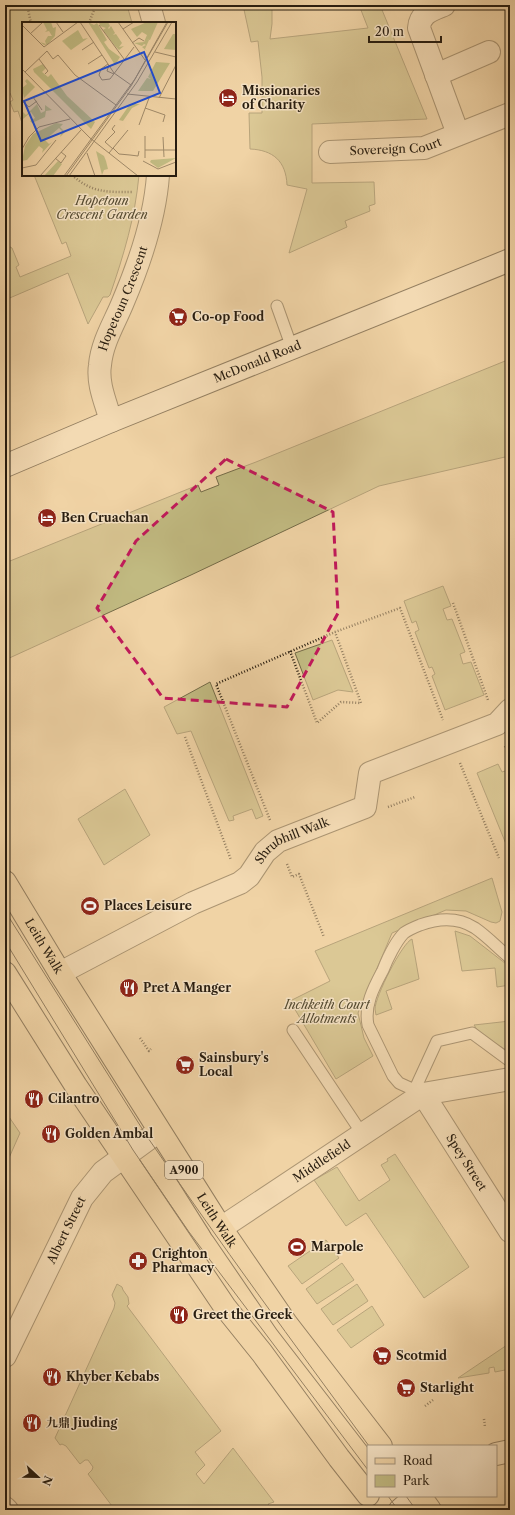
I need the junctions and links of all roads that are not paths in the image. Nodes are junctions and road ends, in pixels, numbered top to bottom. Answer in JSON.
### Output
{"nodes":[{"id":1,"x":149,"y":5,"type":"edge"},
{"id":2,"x":444,"y":5,"type":"edge"},
{"id":3,"x":154,"y":22,"type":"edge"},
{"id":4,"x":489,"y":52,"type":"dead end"},
{"id":5,"x":436,"y":75,"type":"junction"},
{"id":6,"x":510,"y":114,"type":"edge"},
{"id":7,"x":458,"y":134,"type":"junction"},
{"id":8,"x":330,"y":152,"type":"dead end"},
{"id":9,"x":157,"y":184,"type":"edge"},
{"id":10,"x":510,"y":260,"type":"edge"},
{"id":11,"x":277,"y":306,"type":"dead end"},
{"id":12,"x":292,"y":348,"type":"junction"},
{"id":13,"x":111,"y":421,"type":"junction"},
{"id":14,"x":5,"y":466,"type":"edge"},
{"id":15,"x":503,"y":717,"type":"edge"},
{"id":16,"x":5,"y":882,"type":"edge"},
{"id":17,"x":510,"y":958,"type":"edge"},
{"id":18,"x":5,"y":973,"type":"edge"},
{"id":19,"x":60,"y":974,"type":"junction"},
{"id":20,"x":293,"y":1030,"type":"dead end"},
{"id":21,"x":510,"y":1061,"type":"edge"},
{"id":22,"x":510,"y":1079,"type":"edge"},
{"id":23,"x":419,"y":1092,"type":"junction"},
{"id":24,"x":159,"y":1131,"type":"junction"},
{"id":25,"x":363,"y":1135,"type":"junction"},
{"id":26,"x":123,"y":1157,"type":"junction"},
{"id":27,"x":221,"y":1228,"type":"junction"},
{"id":28,"x":510,"y":1231,"type":"edge"},
{"id":29,"x":5,"y":1356,"type":"edge"},
{"id":30,"x":380,"y":1445,"type":"edge"},
{"id":31,"x":510,"y":1451,"type":"edge"},
{"id":32,"x":497,"y":1454,"type":"edge"},
{"id":33,"x":367,"y":1495,"type":"edge"},
{"id":34,"x":369,"y":1497,"type":"edge"},
{"id":35,"x":415,"y":1497,"type":"edge"},
{"id":36,"x":421,"y":1497,"type":"edge"},
{"id":37,"x":5,"y":1508,"type":"edge"},
{"id":38,"x":7,"y":1510,"type":"edge"},
{"id":39,"x":380,"y":1510,"type":"edge"},
{"id":40,"x":400,"y":1510,"type":"edge"},
{"id":41,"x":430,"y":1510,"type":"edge"}],
"edges":[{"from":1,"to":3,"type":"street"},
{"from":2,"to":5,"type":"street","name":"Sovereign Court"},
{"from":4,"to":5,"type":"street"},
{"from":5,"to":7,"type":"street","name":"Sovereign Court"},
{"from":6,"to":7,"type":"street","name":"Sovereign Court"},
{"from":7,"to":8,"type":"street","name":"Sovereign Court"},
{"from":9,"to":13,"type":"street","name":"Hopetoun Crescent"},
{"from":10,"to":12,"type":"street","name":"McDonald Road"},
{"from":11,"to":12,"type":"lane"},
{"from":12,"to":13,"type":"street","name":"McDonald Road"},
{"from":13,"to":14,"type":"street","name":"McDonald Road"},
{"from":15,"to":19,"type":"street","name":"Shrubhill Walk"},
{"from":16,"to":19,"type":"main road","name":"Leith Walk","number":"A900"},
{"from":17,"to":23,"type":"lane"},
{"from":18,"to":26,"type":"main road"},
{"from":19,"to":24,"type":"main road","name":"Leith Walk","number":"A900"},
{"from":20,"to":25,"type":"lane"},
{"from":21,"to":23,"type":"lane"},
{"from":22,"to":23,"type":"street"},
{"from":23,"to":25,"type":"street","name":"Middlefield"},
{"from":23,"to":28,"type":"street","name":"Spey Street"},
{"from":24,"to":26,"type":"street","name":"Albert Street"},
{"from":24,"to":27,"type":"main road","name":"Leith Walk","number":"A900"},
{"from":25,"to":27,"type":"street","name":"Middlefield"},
{"from":26,"to":29,"type":"street","name":"Albert Street"},
{"from":26,"to":33,"type":"main road"},
{"from":27,"to":30,"type":"main road","name":"Leith Walk","number":"A900"},
{"from":31,"to":32,"type":"street"},
{"from":34,"to":39,"type":"main road"},
{"from":35,"to":40,"type":"street"},
{"from":36,"to":41,"type":"main road"},
{"from":37,"to":38,"type":"street"}]}
